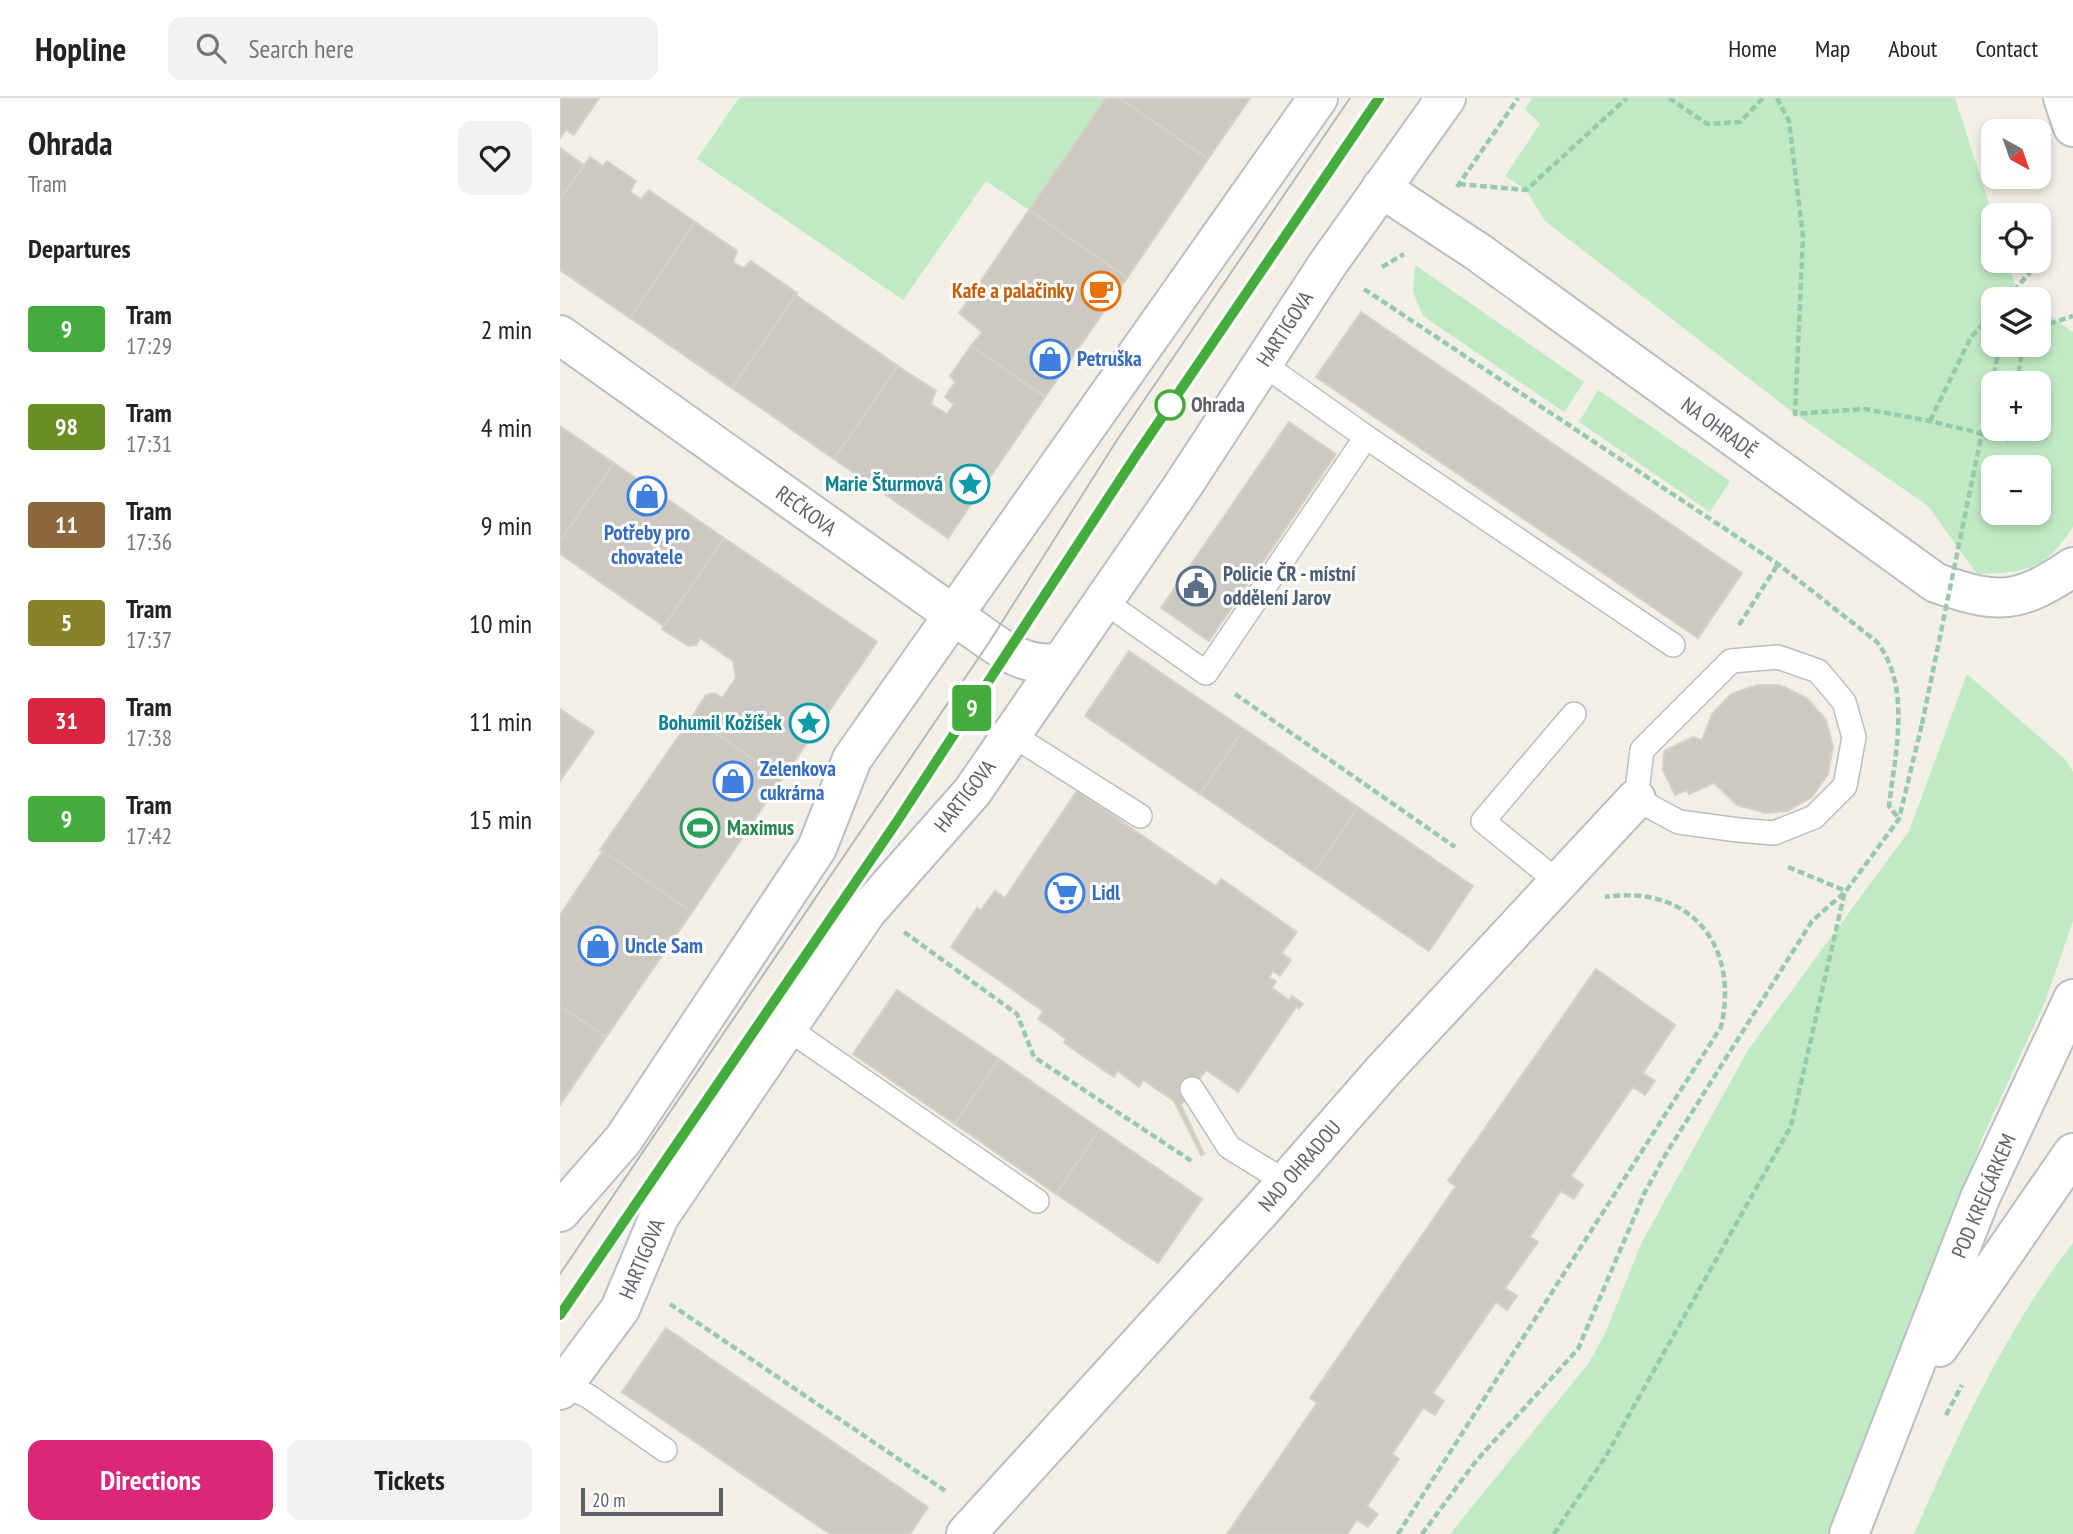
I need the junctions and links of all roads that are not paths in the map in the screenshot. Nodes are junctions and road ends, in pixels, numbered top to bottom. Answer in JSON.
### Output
{"nodes":[{"id":1,"x":1318,"y":98,"type":"edge"},
{"id":2,"x":1446,"y":98,"type":"edge"},
{"id":3,"x":2063,"y":98,"type":"edge"},
{"id":4,"x":2073,"y":127,"type":"edge"},
{"id":5,"x":1381,"y":188,"type":"junction"},
{"id":6,"x":560,"y":335,"type":"edge"},
{"id":7,"x":1262,"y":364,"type":"junction"},
{"id":8,"x":1366,"y":437,"type":"junction"},
{"id":9,"x":2073,"y":567,"type":"edge"},
{"id":10,"x":1102,"y":600,"type":"junction"},
{"id":11,"x":951,"y":616,"type":"junction"},
{"id":12,"x":1673,"y":645,"type":"dead end"},
{"id":13,"x":1061,"y":663,"type":"junction"},
{"id":14,"x":1574,"y":714,"type":"dead end"},
{"id":15,"x":1011,"y":734,"type":"junction"},
{"id":16,"x":1636,"y":799,"type":"junction"},
{"id":17,"x":1140,"y":816,"type":"dead end"},
{"id":18,"x":1558,"y":882,"type":"junction"},
{"id":19,"x":2073,"y":999,"type":"edge"},
{"id":20,"x":787,"y":1028,"type":"junction"},
{"id":21,"x":1192,"y":1089,"type":"dead end"},
{"id":22,"x":2073,"y":1153,"type":"edge"},
{"id":23,"x":1286,"y":1182,"type":"junction"},
{"id":24,"x":1037,"y":1200,"type":"dead end"},
{"id":25,"x":560,"y":1212,"type":"edge"},
{"id":26,"x":562,"y":1387,"type":"edge"},
{"id":27,"x":1904,"y":1398,"type":"junction"},
{"id":28,"x":665,"y":1450,"type":"dead end"},
{"id":29,"x":966,"y":1534,"type":"edge"},
{"id":30,"x":1849,"y":1534,"type":"edge"}],
"edges":[{"from":1,"to":11,"type":"main road"},
{"from":2,"to":5,"type":"main road","name":"HARTIGOVA"},
{"from":3,"to":4,"type":"main road"},
{"from":5,"to":7,"type":"main road","name":"HARTIGOVA"},
{"from":5,"to":9,"type":"main road","name":"NA OHRADĚ"},
{"from":6,"to":11,"type":"main road","name":"REČKOVA"},
{"from":7,"to":8,"type":"lane"},
{"from":7,"to":10,"type":"main road","name":"HARTIGOVA"},
{"from":8,"to":10,"type":"lane"},
{"from":8,"to":12,"type":"lane"},
{"from":10,"to":13,"type":"main road","name":"HARTIGOVA"},
{"from":11,"to":13,"type":"main road","name":"REČKOVA"},
{"from":11,"to":25,"type":"main road"},
{"from":13,"to":15,"type":"main road","name":"HARTIGOVA"},
{"from":14,"to":18,"type":"lane"},
{"from":15,"to":17,"type":"lane"},
{"from":15,"to":20,"type":"main road","name":"HARTIGOVA"},
{"from":16,"to":16,"type":"lane"},
{"from":16,"to":18,"type":"main road","name":"NAD OHRADOU"},
{"from":18,"to":23,"type":"main road","name":"NAD OHRADOU"},
{"from":19,"to":27,"type":"main road","name":"POD KREJCÁRKEM"},
{"from":20,"to":24,"type":"lane"},
{"from":20,"to":26,"type":"main road","name":"HARTIGOVA"},
{"from":21,"to":23,"type":"lane"},
{"from":22,"to":27,"type":"main road","name":"POD KREJCÁRKEM"},
{"from":23,"to":29,"type":"main road","name":"NAD OHRADOU"},
{"from":26,"to":28,"type":"lane"},
{"from":27,"to":30,"type":"main road","name":"POD KREJCÁRKEM"}]}
